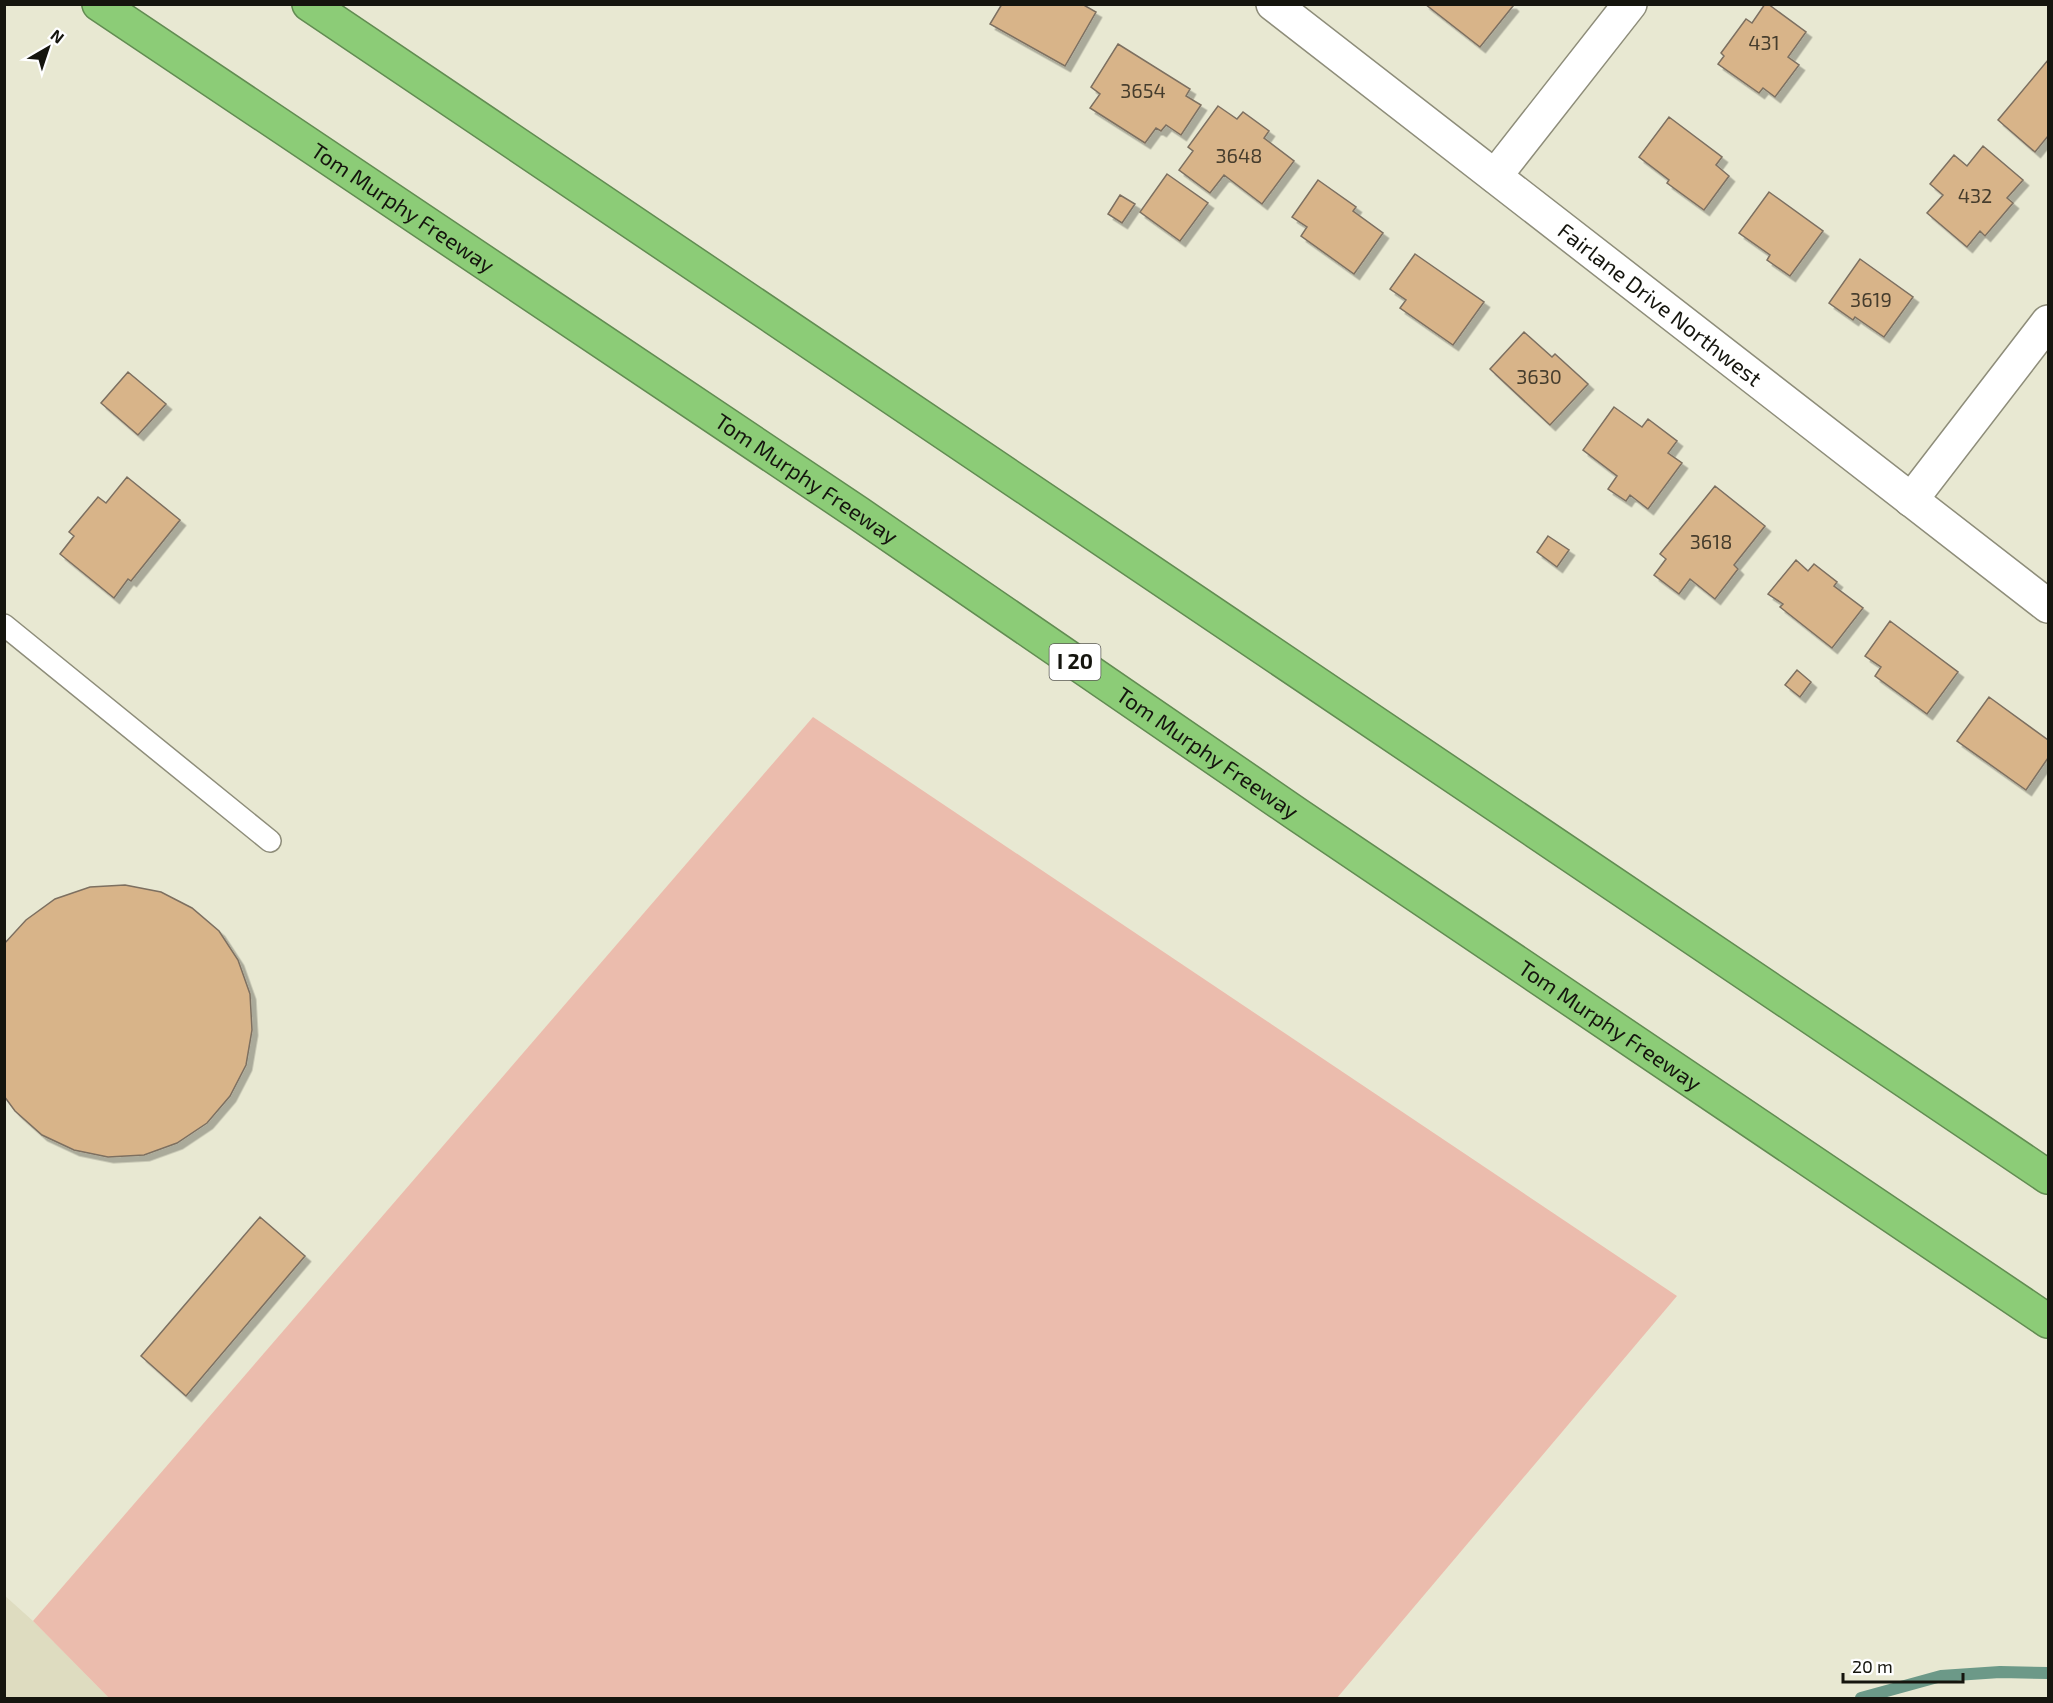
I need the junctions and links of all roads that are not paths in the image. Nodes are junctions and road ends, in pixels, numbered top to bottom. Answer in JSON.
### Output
{"nodes":[{"id":1,"x":99,"y":4,"type":"edge"},
{"id":2,"x":309,"y":4,"type":"edge"},
{"id":3,"x":1273,"y":4,"type":"edge"},
{"id":4,"x":1630,"y":4,"type":"edge"},
{"id":5,"x":1496,"y":176,"type":"junction"},
{"id":6,"x":2049,"y":322,"type":"edge"},
{"id":7,"x":1911,"y":500,"type":"junction"},
{"id":8,"x":2049,"y":606,"type":"edge"},
{"id":9,"x":4,"y":625,"type":"edge"},
{"id":10,"x":270,"y":841,"type":"dead end"},
{"id":11,"x":2049,"y":1177,"type":"edge"},
{"id":12,"x":2049,"y":1321,"type":"edge"}],
"edges":[{"from":1,"to":12,"type":"highway","name":"Tom Murphy Freeway","number":"I 20"},
{"from":2,"to":11,"type":"highway"},
{"from":3,"to":5,"type":"street","name":"Fairlane Drive Northwest"},
{"from":4,"to":5,"type":"street"},
{"from":5,"to":7,"type":"street","name":"Fairlane Drive Northwest"},
{"from":6,"to":7,"type":"street"},
{"from":7,"to":8,"type":"street","name":"Fairlane Drive Northwest"},
{"from":9,"to":10,"type":"lane"}]}
